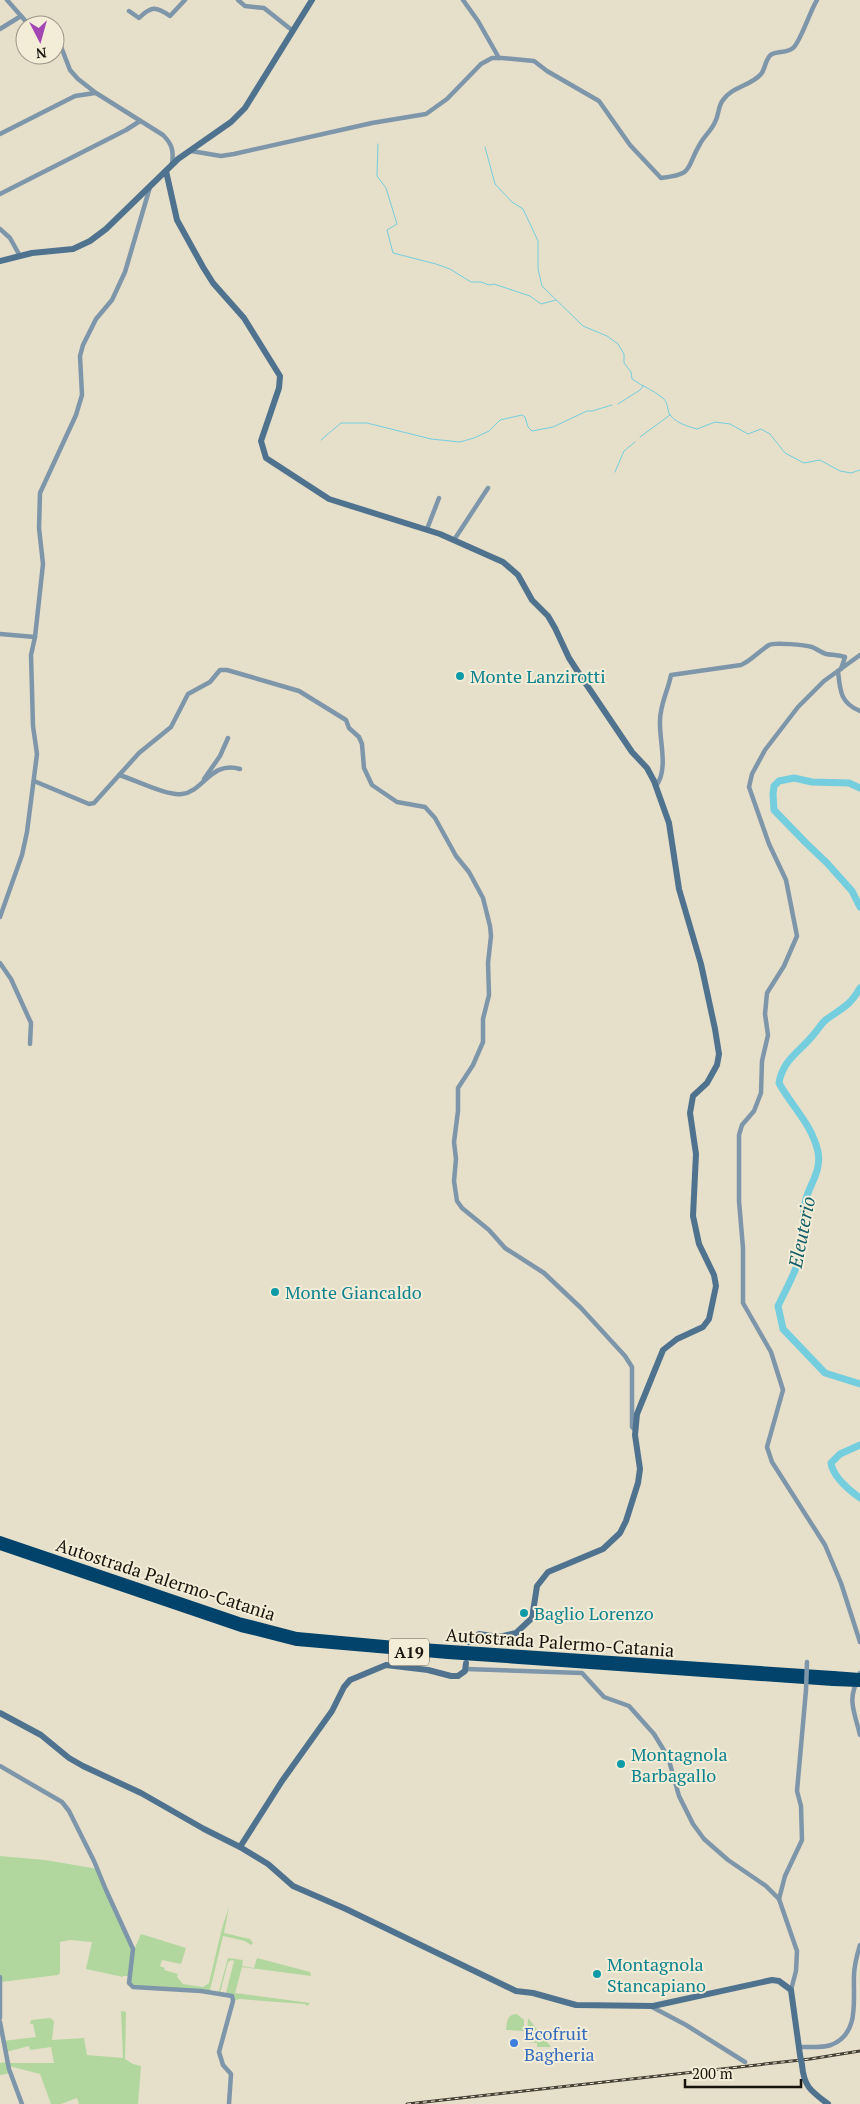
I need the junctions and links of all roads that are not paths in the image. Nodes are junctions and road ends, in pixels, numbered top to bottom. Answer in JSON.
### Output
{"nodes":[{"id":1,"x":7,"y":0,"type":"edge"},
{"id":2,"x":185,"y":0,"type":"edge"},
{"id":3,"x":238,"y":0,"type":"edge"},
{"id":4,"x":312,"y":0,"type":"edge"},
{"id":5,"x":463,"y":0,"type":"edge"},
{"id":6,"x":817,"y":0,"type":"edge"},
{"id":7,"x":128,"y":11,"type":"dead end"},
{"id":8,"x":20,"y":15,"type":"edge"},
{"id":9,"x":15,"y":20,"type":"edge"},
{"id":10,"x":0,"y":29,"type":"edge"},
{"id":11,"x":293,"y":31,"type":"junction"},
{"id":12,"x":65,"y":57,"type":"edge"},
{"id":13,"x":499,"y":58,"type":"junction"},
{"id":14,"x":96,"y":93,"type":"junction"},
{"id":15,"x":140,"y":121,"type":"junction"},
{"id":16,"x":0,"y":134,"type":"edge"},
{"id":17,"x":190,"y":151,"type":"junction"},
{"id":18,"x":172,"y":164,"type":"junction"},
{"id":19,"x":166,"y":171,"type":"junction"},
{"id":20,"x":150,"y":186,"type":"junction"},
{"id":21,"x":0,"y":194,"type":"edge"},
{"id":22,"x":0,"y":229,"type":"edge"},
{"id":23,"x":20,"y":256,"type":"junction"},
{"id":24,"x":0,"y":261,"type":"edge"},
{"id":25,"x":488,"y":488,"type":"dead end"},
{"id":26,"x":439,"y":498,"type":"dead end"},
{"id":27,"x":426,"y":529,"type":"junction"},
{"id":28,"x":454,"y":540,"type":"junction"},
{"id":29,"x":0,"y":634,"type":"edge"},
{"id":30,"x":35,"y":636,"type":"junction"},
{"id":31,"x":860,"y":655,"type":"edge"},
{"id":32,"x":840,"y":670,"type":"junction"},
{"id":33,"x":860,"y":711,"type":"edge"},
{"id":34,"x":228,"y":738,"type":"dead end"},
{"id":35,"x":240,"y":769,"type":"dead end"},
{"id":36,"x":119,"y":775,"type":"junction"},
{"id":37,"x":34,"y":781,"type":"junction"},
{"id":38,"x":203,"y":781,"type":"junction"},
{"id":39,"x":656,"y":786,"type":"junction"},
{"id":40,"x":0,"y":917,"type":"edge"},
{"id":41,"x":0,"y":963,"type":"edge"},
{"id":42,"x":30,"y":1044,"type":"dead end"},
{"id":43,"x":635,"y":1430,"type":"junction"},
{"id":44,"x":0,"y":1540,"type":"edge"},
{"id":45,"x":0,"y":1546,"type":"edge"},
{"id":46,"x":469,"y":1642,"type":"dead end"},
{"id":47,"x":860,"y":1642,"type":"edge"},
{"id":48,"x":807,"y":1662,"type":"dead end"},
{"id":49,"x":466,"y":1666,"type":"joint"},
{"id":50,"x":860,"y":1673,"type":"edge"},
{"id":51,"x":860,"y":1677,"type":"edge"},
{"id":52,"x":833,"y":1678,"type":"junction"},
{"id":53,"x":860,"y":1683,"type":"edge"},
{"id":54,"x":1,"y":1715,"type":"edge"},
{"id":55,"x":860,"y":1735,"type":"edge"},
{"id":56,"x":0,"y":1766,"type":"edge"},
{"id":57,"x":240,"y":1847,"type":"junction"},
{"id":58,"x":779,"y":1899,"type":"junction"},
{"id":59,"x":860,"y":1945,"type":"edge"},
{"id":60,"x":0,"y":1978,"type":"edge"},
{"id":61,"x":791,"y":1990,"type":"junction"},
{"id":62,"x":647,"y":2005,"type":"junction"},
{"id":63,"x":0,"y":2020,"type":"edge"},
{"id":64,"x":800,"y":2047,"type":"junction"},
{"id":65,"x":745,"y":2062,"type":"dead end"},
{"id":66,"x":22,"y":2104,"type":"edge"},
{"id":67,"x":229,"y":2104,"type":"edge"},
{"id":68,"x":828,"y":2104,"type":"edge"}],
"edges":[{"from":1,"to":8,"type":"street"},
{"from":2,"to":7,"type":"street"},
{"from":3,"to":11,"type":"street"},
{"from":4,"to":11,"type":"street"},
{"from":5,"to":13,"type":"street"},
{"from":6,"to":13,"type":"street"},
{"from":9,"to":10,"type":"street"},
{"from":11,"to":17,"type":"street"},
{"from":12,"to":14,"type":"street"},
{"from":13,"to":17,"type":"street"},
{"from":14,"to":15,"type":"street"},
{"from":14,"to":16,"type":"street"},
{"from":15,"to":18,"type":"street"},
{"from":15,"to":21,"type":"street"},
{"from":17,"to":18,"type":"street"},
{"from":18,"to":19,"type":"street"},
{"from":19,"to":20,"type":"street"},
{"from":19,"to":27,"type":"street"},
{"from":20,"to":23,"type":"street"},
{"from":20,"to":30,"type":"street"},
{"from":22,"to":23,"type":"street"},
{"from":23,"to":24,"type":"street"},
{"from":25,"to":28,"type":"street"},
{"from":26,"to":27,"type":"street"},
{"from":27,"to":28,"type":"street"},
{"from":28,"to":39,"type":"street"},
{"from":29,"to":30,"type":"street"},
{"from":30,"to":37,"type":"street"},
{"from":31,"to":32,"type":"street"},
{"from":32,"to":33,"type":"street"},
{"from":32,"to":39,"type":"street"},
{"from":32,"to":47,"type":"street"},
{"from":34,"to":38,"type":"street"},
{"from":35,"to":38,"type":"street"},
{"from":36,"to":37,"type":"street"},
{"from":36,"to":38,"type":"street"},
{"from":36,"to":43,"type":"street"},
{"from":37,"to":40,"type":"street"},
{"from":39,"to":43,"type":"street"},
{"from":41,"to":42,"type":"street"},
{"from":43,"to":46,"type":"street"},
{"from":44,"to":52,"type":"highway","name":"Autostrada Palermo-Catania","number":"A19"},
{"from":45,"to":52,"type":"highway","name":"Autostrada Palermo-Catania","number":"A19"},
{"from":48,"to":58,"type":"street","bridge":true},
{"from":49,"to":57,"type":"street"},
{"from":49,"to":58,"type":"street"},
{"from":50,"to":55,"type":"street"},
{"from":51,"to":52,"type":"highway","number":"A19","bridge":true},
{"from":52,"to":53,"type":"highway","number":"A19","bridge":true},
{"from":54,"to":57,"type":"street"},
{"from":56,"to":67,"type":"street"},
{"from":57,"to":62,"type":"street"},
{"from":58,"to":61,"type":"street"},
{"from":59,"to":64,"type":"street"},
{"from":60,"to":63,"type":"street"},
{"from":61,"to":62,"type":"street"},
{"from":61,"to":64,"type":"street"},
{"from":62,"to":65,"type":"street"},
{"from":63,"to":66,"type":"street"},
{"from":64,"to":68,"type":"street","bridge":true}]}
